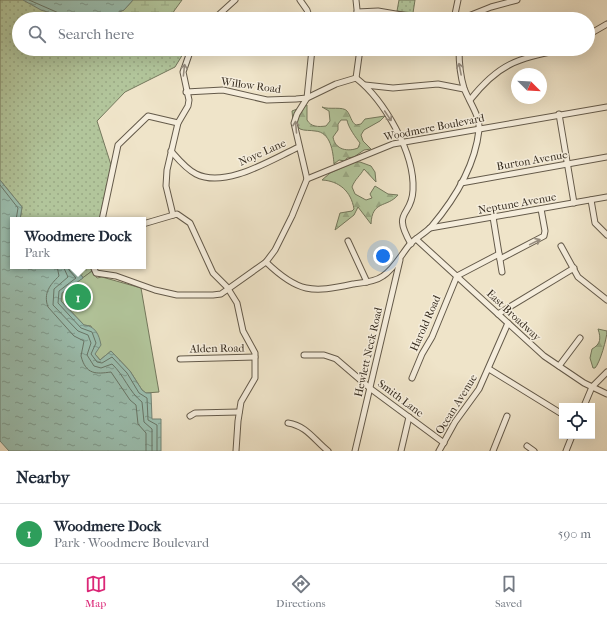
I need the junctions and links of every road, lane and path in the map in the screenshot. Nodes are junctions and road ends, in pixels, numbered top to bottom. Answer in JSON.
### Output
{"nodes":[{"id":1,"x":234,"y":0,"type":"edge"},
{"id":2,"x":300,"y":0,"type":"edge"},
{"id":3,"x":356,"y":0,"type":"edge"},
{"id":4,"x":458,"y":0,"type":"edge"},
{"id":5,"x":517,"y":0,"type":"edge"},
{"id":6,"x":221,"y":12,"type":"edge"},
{"id":7,"x":308,"y":12,"type":"edge"},
{"id":8,"x":356,"y":12,"type":"joint"},
{"id":9,"x":384,"y":12,"type":"edge"},
{"id":10,"x":455,"y":12,"type":"edge"},
{"id":11,"x":478,"y":12,"type":"edge"},
{"id":12,"x":607,"y":24,"type":"edge"},
{"id":13,"x":595,"y":31,"type":"edge"},
{"id":14,"x":188,"y":56,"type":"edge"},
{"id":15,"x":311,"y":56,"type":"edge"},
{"id":16,"x":359,"y":56,"type":"edge"},
{"id":17,"x":459,"y":56,"type":"edge"},
{"id":18,"x":538,"y":56,"type":"edge"},
{"id":19,"x":356,"y":78,"type":"junction"},
{"id":20,"x":365,"y":85,"type":"junction"},
{"id":21,"x":464,"y":89,"type":"junction"},
{"id":22,"x":186,"y":92,"type":"junction"},
{"id":23,"x":307,"y":98,"type":"junction"},
{"id":24,"x":470,"y":100,"type":"junction"},
{"id":25,"x":607,"y":106,"type":"edge"},
{"id":26,"x":559,"y":114,"type":"junction"},
{"id":27,"x":178,"y":123,"type":"junction"},
{"id":28,"x":480,"y":128,"type":"junction"},
{"id":29,"x":402,"y":142,"type":"junction"},
{"id":30,"x":299,"y":147,"type":"junction"},
{"id":31,"x":171,"y":151,"type":"junction"},
{"id":32,"x":607,"y":157,"type":"edge"},
{"id":33,"x":568,"y":164,"type":"junction"},
{"id":34,"x":306,"y":179,"type":"junction"},
{"id":35,"x":461,"y":182,"type":"junction"},
{"id":36,"x":607,"y":197,"type":"edge"},
{"id":37,"x":591,"y":200,"type":"junction"},
{"id":38,"x":574,"y":203,"type":"junction"},
{"id":39,"x":541,"y":208,"type":"junction"},
{"id":40,"x":173,"y":215,"type":"junction"},
{"id":41,"x":103,"y":217,"type":"edge"},
{"id":42,"x":493,"y":217,"type":"junction"},
{"id":43,"x":146,"y":223,"type":"edge"},
{"id":44,"x":430,"y":228,"type":"junction"},
{"id":45,"x":607,"y":235,"type":"edge"},
{"id":46,"x":416,"y":238,"type":"junction"},
{"id":47,"x":348,"y":241,"type":"dead end"},
{"id":48,"x":411,"y":244,"type":"junction"},
{"id":49,"x":561,"y":246,"type":"dead end"},
{"id":50,"x":400,"y":257,"type":"junction"},
{"id":51,"x":499,"y":257,"type":"junction"},
{"id":52,"x":266,"y":262,"type":"junction"},
{"id":53,"x":574,"y":268,"type":"junction"},
{"id":54,"x":95,"y":269,"type":"edge"},
{"id":55,"x":502,"y":272,"type":"dead end"},
{"id":56,"x":457,"y":276,"type":"junction"},
{"id":57,"x":367,"y":282,"type":"junction"},
{"id":58,"x":228,"y":289,"type":"junction"},
{"id":59,"x":607,"y":300,"type":"edge"},
{"id":60,"x":498,"y":314,"type":"junction"},
{"id":61,"x":508,"y":323,"type":"junction"},
{"id":62,"x":580,"y":338,"type":"dead end"},
{"id":63,"x":304,"y":355,"type":"dead end"},
{"id":64,"x":256,"y":357,"type":"junction"},
{"id":65,"x":180,"y":359,"type":"dead end"},
{"id":66,"x":559,"y":366,"type":"junction"},
{"id":67,"x":489,"y":369,"type":"junction"},
{"id":68,"x":607,"y":372,"type":"edge"},
{"id":69,"x":412,"y":378,"type":"dead end"},
{"id":70,"x":370,"y":387,"type":"junction"},
{"id":71,"x":592,"y":387,"type":"junction"},
{"id":72,"x":607,"y":394,"type":"edge"},
{"id":73,"x":585,"y":403,"type":"edge"},
{"id":74,"x":239,"y":412,"type":"junction"},
{"id":75,"x":559,"y":412,"type":"edge"},
{"id":76,"x":190,"y":416,"type":"dead end"},
{"id":77,"x":507,"y":416,"type":"dead end"},
{"id":78,"x":409,"y":417,"type":"junction"},
{"id":79,"x":288,"y":423,"type":"dead end"},
{"id":80,"x":571,"y":439,"type":"edge"},
{"id":81,"x":444,"y":443,"type":"junction"},
{"id":82,"x":527,"y":446,"type":"dead end"},
{"id":83,"x":236,"y":451,"type":"edge"},
{"id":84,"x":328,"y":451,"type":"edge"},
{"id":85,"x":355,"y":451,"type":"edge"},
{"id":86,"x":402,"y":451,"type":"edge"},
{"id":87,"x":439,"y":451,"type":"edge"},
{"id":88,"x":494,"y":451,"type":"edge"},
{"id":89,"x":534,"y":451,"type":"edge"},
{"id":90,"x":566,"y":451,"type":"edge"}],
"edges":[{"from":1,"to":6,"type":"street"},
{"from":2,"to":7,"type":"street"},
{"from":3,"to":8,"type":"street"},
{"from":4,"to":10,"type":"street"},
{"from":5,"to":11,"type":"street"},
{"from":8,"to":9,"type":"street"},
{"from":12,"to":13,"type":"street"},
{"from":22,"to":14,"type":"street","one_way":true},
{"from":15,"to":23,"type":"street"},
{"from":16,"to":19,"type":"street"},
{"from":21,"to":17,"type":"street","one_way":true},
{"from":18,"to":24,"type":"street"},
{"from":19,"to":20,"type":"street"},
{"from":19,"to":23,"type":"street","name":"Willow Road"},
{"from":20,"to":21,"type":"street"},
{"from":20,"to":29,"type":"street","one_way":true},
{"from":21,"to":24,"type":"street"},
{"from":22,"to":23,"type":"street","name":"Willow Road"},
{"from":22,"to":27,"type":"street"},
{"from":30,"to":23,"type":"street","one_way":true},
{"from":24,"to":28,"type":"street"},
{"from":25,"to":26,"type":"street","name":"Woodmere Boulevard"},
{"from":26,"to":28,"type":"street","name":"Woodmere Boulevard"},
{"from":26,"to":33,"type":"street"},
{"from":27,"to":31,"type":"street"},
{"from":27,"to":41,"type":"street"},
{"from":28,"to":29,"type":"street","name":"Woodmere Boulevard"},
{"from":28,"to":35,"type":"street"},
{"from":29,"to":34,"type":"street","name":"Woodmere Boulevard"},
{"from":29,"to":48,"type":"street"},
{"from":30,"to":31,"type":"street","name":"Noye Lane"},
{"from":30,"to":34,"type":"street"},
{"from":31,"to":40,"type":"street"},
{"from":32,"to":33,"type":"street","name":"Burton Avenue"},
{"from":33,"to":35,"type":"street","name":"Burton Avenue"},
{"from":33,"to":38,"type":"street"},
{"from":34,"to":52,"type":"street"},
{"from":35,"to":44,"type":"street"},
{"from":36,"to":37,"type":"street","name":"Neptune Avenue"},
{"from":37,"to":38,"type":"street","name":"Neptune Avenue"},
{"from":37,"to":45,"type":"street"},
{"from":38,"to":39,"type":"street","name":"Neptune Avenue"},
{"from":39,"to":42,"type":"street","name":"Neptune Avenue"},
{"from":51,"to":39,"type":"street","one_way":true},
{"from":40,"to":43,"type":"street"},
{"from":40,"to":58,"type":"street"},
{"from":42,"to":44,"type":"street","name":"Neptune Avenue"},
{"from":42,"to":51,"type":"street"},
{"from":44,"to":46,"type":"street"},
{"from":46,"to":48,"type":"street"},
{"from":46,"to":56,"type":"street","name":"East Broadway"},
{"from":47,"to":57,"type":"street"},
{"from":48,"to":50,"type":"street"},
{"from":49,"to":53,"type":"street"},
{"from":50,"to":57,"type":"street"},
{"from":50,"to":70,"type":"street","name":"Hewlett Neck Road"},
{"from":51,"to":55,"type":"street"},
{"from":51,"to":56,"type":"street"},
{"from":52,"to":57,"type":"street"},
{"from":52,"to":58,"type":"street"},
{"from":53,"to":59,"type":"street"},
{"from":53,"to":60,"type":"street"},
{"from":54,"to":58,"type":"street"},
{"from":56,"to":60,"type":"street","name":"East Broadway"},
{"from":56,"to":69,"type":"street","name":"Harold Road"},
{"from":58,"to":64,"type":"street"},
{"from":60,"to":61,"type":"street","name":"East Broadway"},
{"from":61,"to":66,"type":"street","name":"East Broadway"},
{"from":61,"to":67,"type":"street","name":"Ocean Avenue"},
{"from":62,"to":66,"type":"street"},
{"from":63,"to":70,"type":"street","name":"Smith Lane"},
{"from":64,"to":65,"type":"street","name":"Alden Road"},
{"from":64,"to":74,"type":"street"},
{"from":66,"to":71,"type":"street","name":"East Broadway"},
{"from":67,"to":75,"type":"street"},
{"from":67,"to":81,"type":"street","name":"Ocean Avenue"},
{"from":68,"to":71,"type":"street"},
{"from":70,"to":78,"type":"street","name":"Smith Lane"},
{"from":70,"to":85,"type":"street","name":"Hewlett Neck Road"},
{"from":71,"to":72,"type":"street","name":"East Broadway"},
{"from":71,"to":73,"type":"street"},
{"from":74,"to":76,"type":"street"},
{"from":74,"to":83,"type":"street"},
{"from":77,"to":88,"type":"street"},
{"from":78,"to":81,"type":"street","name":"Smith Lane"},
{"from":78,"to":86,"type":"street"},
{"from":79,"to":84,"type":"street"},
{"from":80,"to":90,"type":"street"},
{"from":81,"to":87,"type":"street","name":"Ocean Avenue"},
{"from":82,"to":89,"type":"street"}]}
